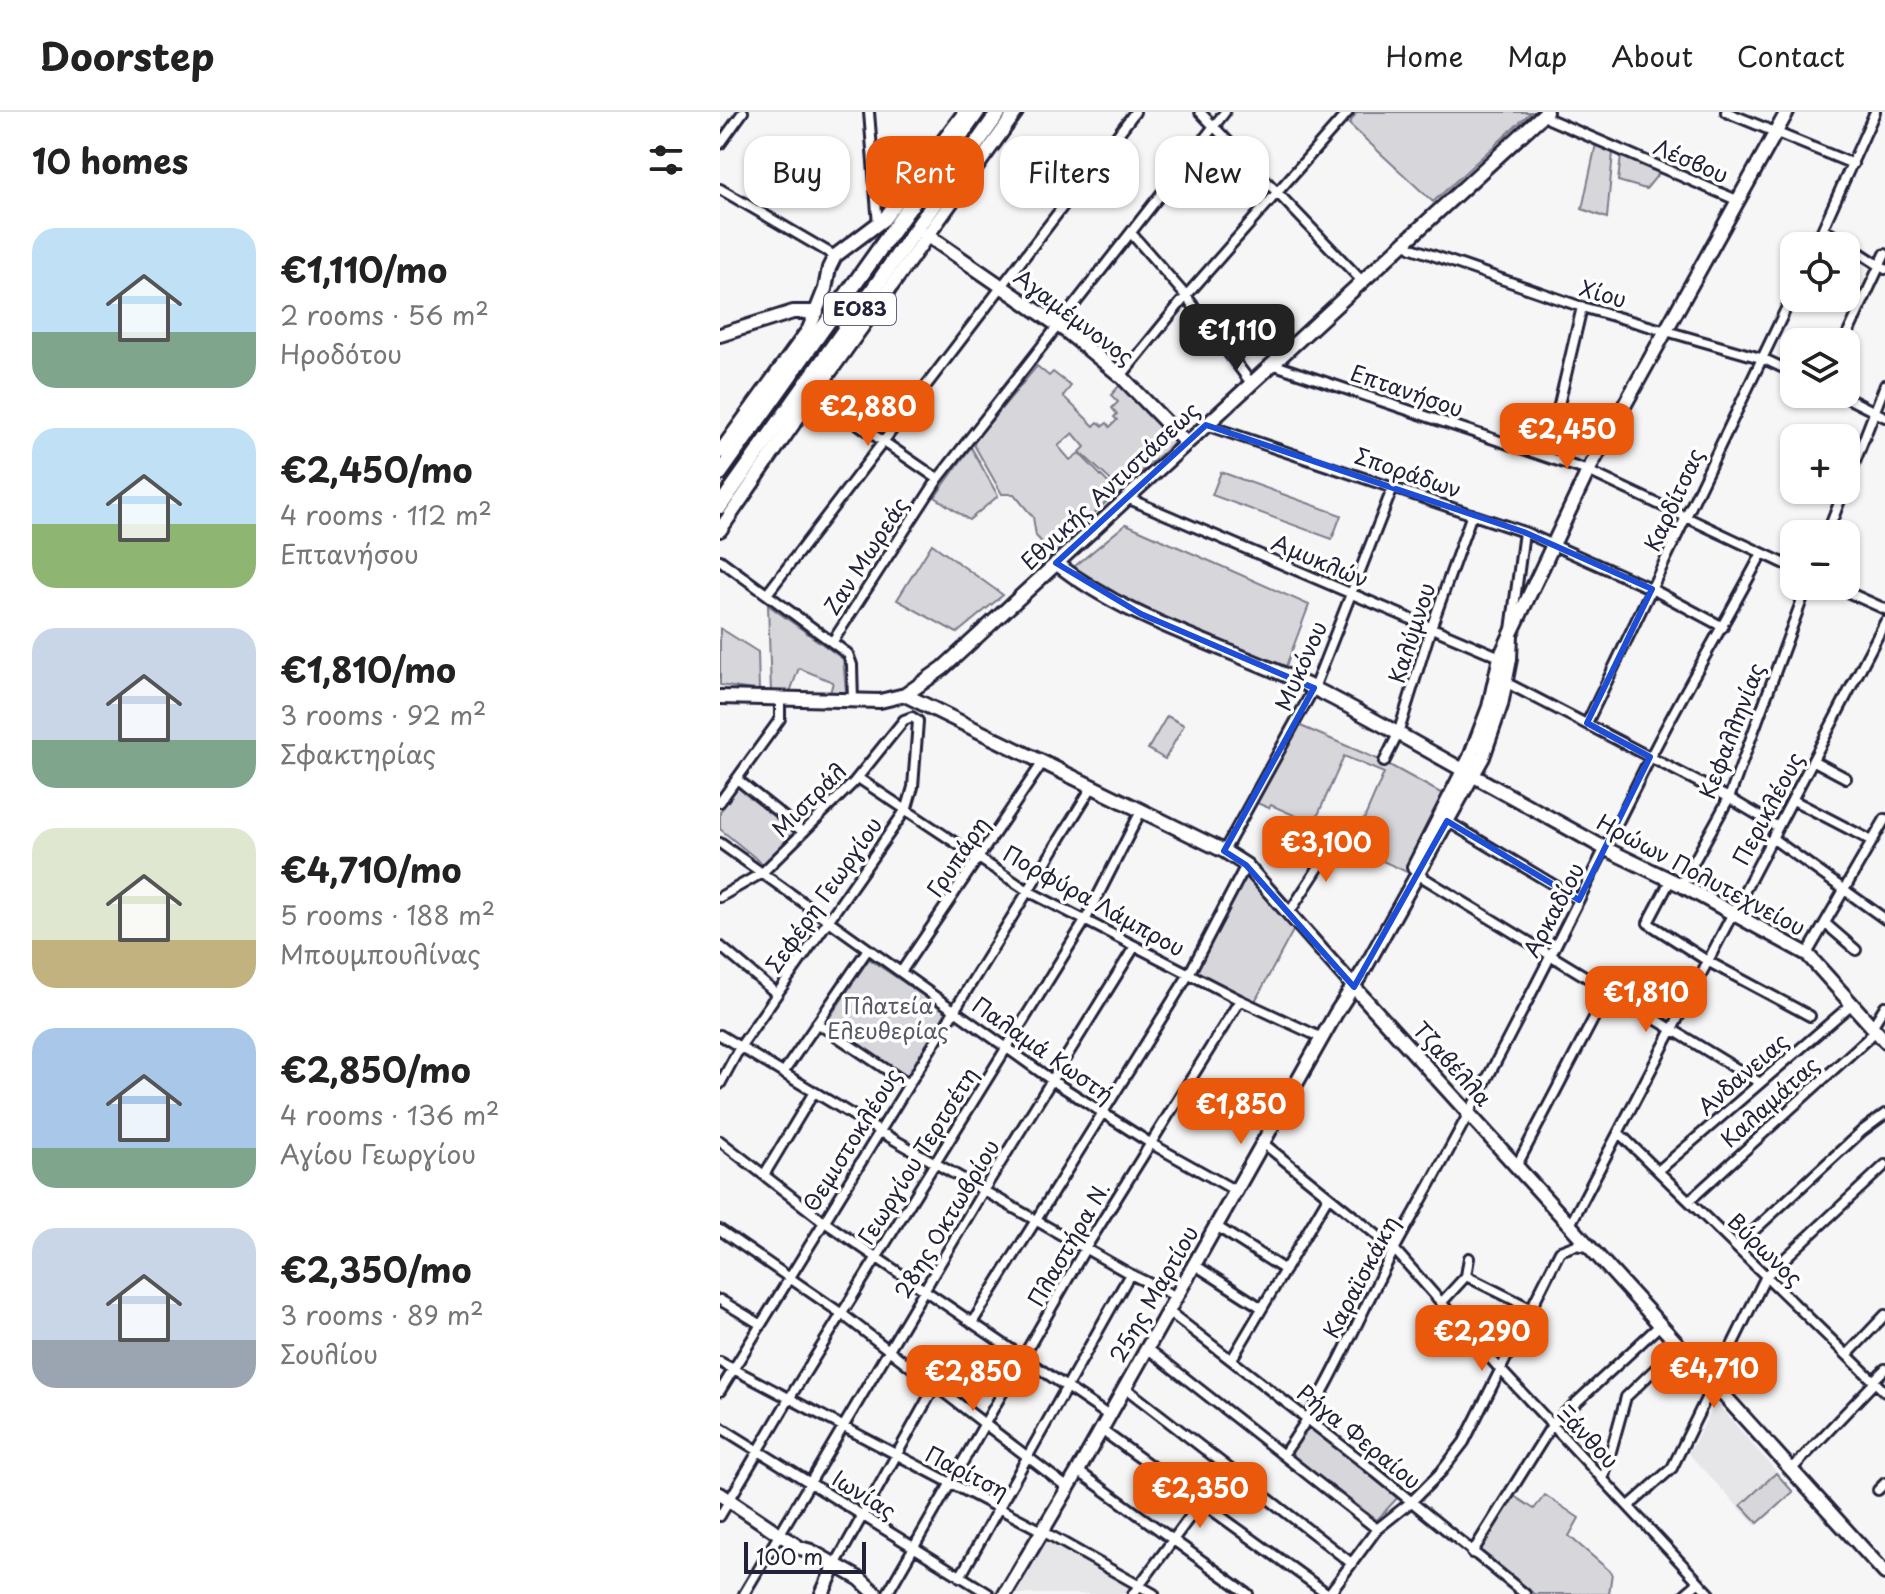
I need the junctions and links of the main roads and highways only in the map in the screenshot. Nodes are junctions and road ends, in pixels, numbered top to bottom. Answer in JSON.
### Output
{"nodes":[{"id":1,"x":977,"y":112,"type":"edge"},
{"id":2,"x":1000,"y":112,"type":"edge"},
{"id":3,"x":1003,"y":129,"type":"road end"},
{"id":4,"x":907,"y":263,"type":"road end"},
{"id":5,"x":889,"y":268,"type":"junction"},
{"id":6,"x":809,"y":346,"type":"junction"},
{"id":7,"x":792,"y":352,"type":"road end"},
{"id":8,"x":817,"y":371,"type":"junction"},
{"id":9,"x":816,"y":391,"type":"road end"},
{"id":10,"x":753,"y":461,"type":"junction"},
{"id":11,"x":720,"y":473,"type":"edge"},
{"id":12,"x":750,"y":485,"type":"road end"},
{"id":13,"x":720,"y":506,"type":"edge"}],
"edges":[{"from":1,"to":6,"type":"main road","number":"ΕΟ83"},
{"from":2,"to":3,"type":"main road"},
{"from":2,"to":5,"type":"main road","number":"ΕΟ83"},
{"from":4,"to":5,"type":"main road"},
{"from":5,"to":8,"type":"main road","number":"ΕΟ83"},
{"from":6,"to":7,"type":"main road"},
{"from":6,"to":11,"type":"main road","number":"ΕΟ83"},
{"from":8,"to":9,"type":"main road"},
{"from":8,"to":10,"type":"main road","number":"ΕΟ83"},
{"from":10,"to":12,"type":"main road"},
{"from":10,"to":13,"type":"main road","number":"ΕΟ83"}]}
